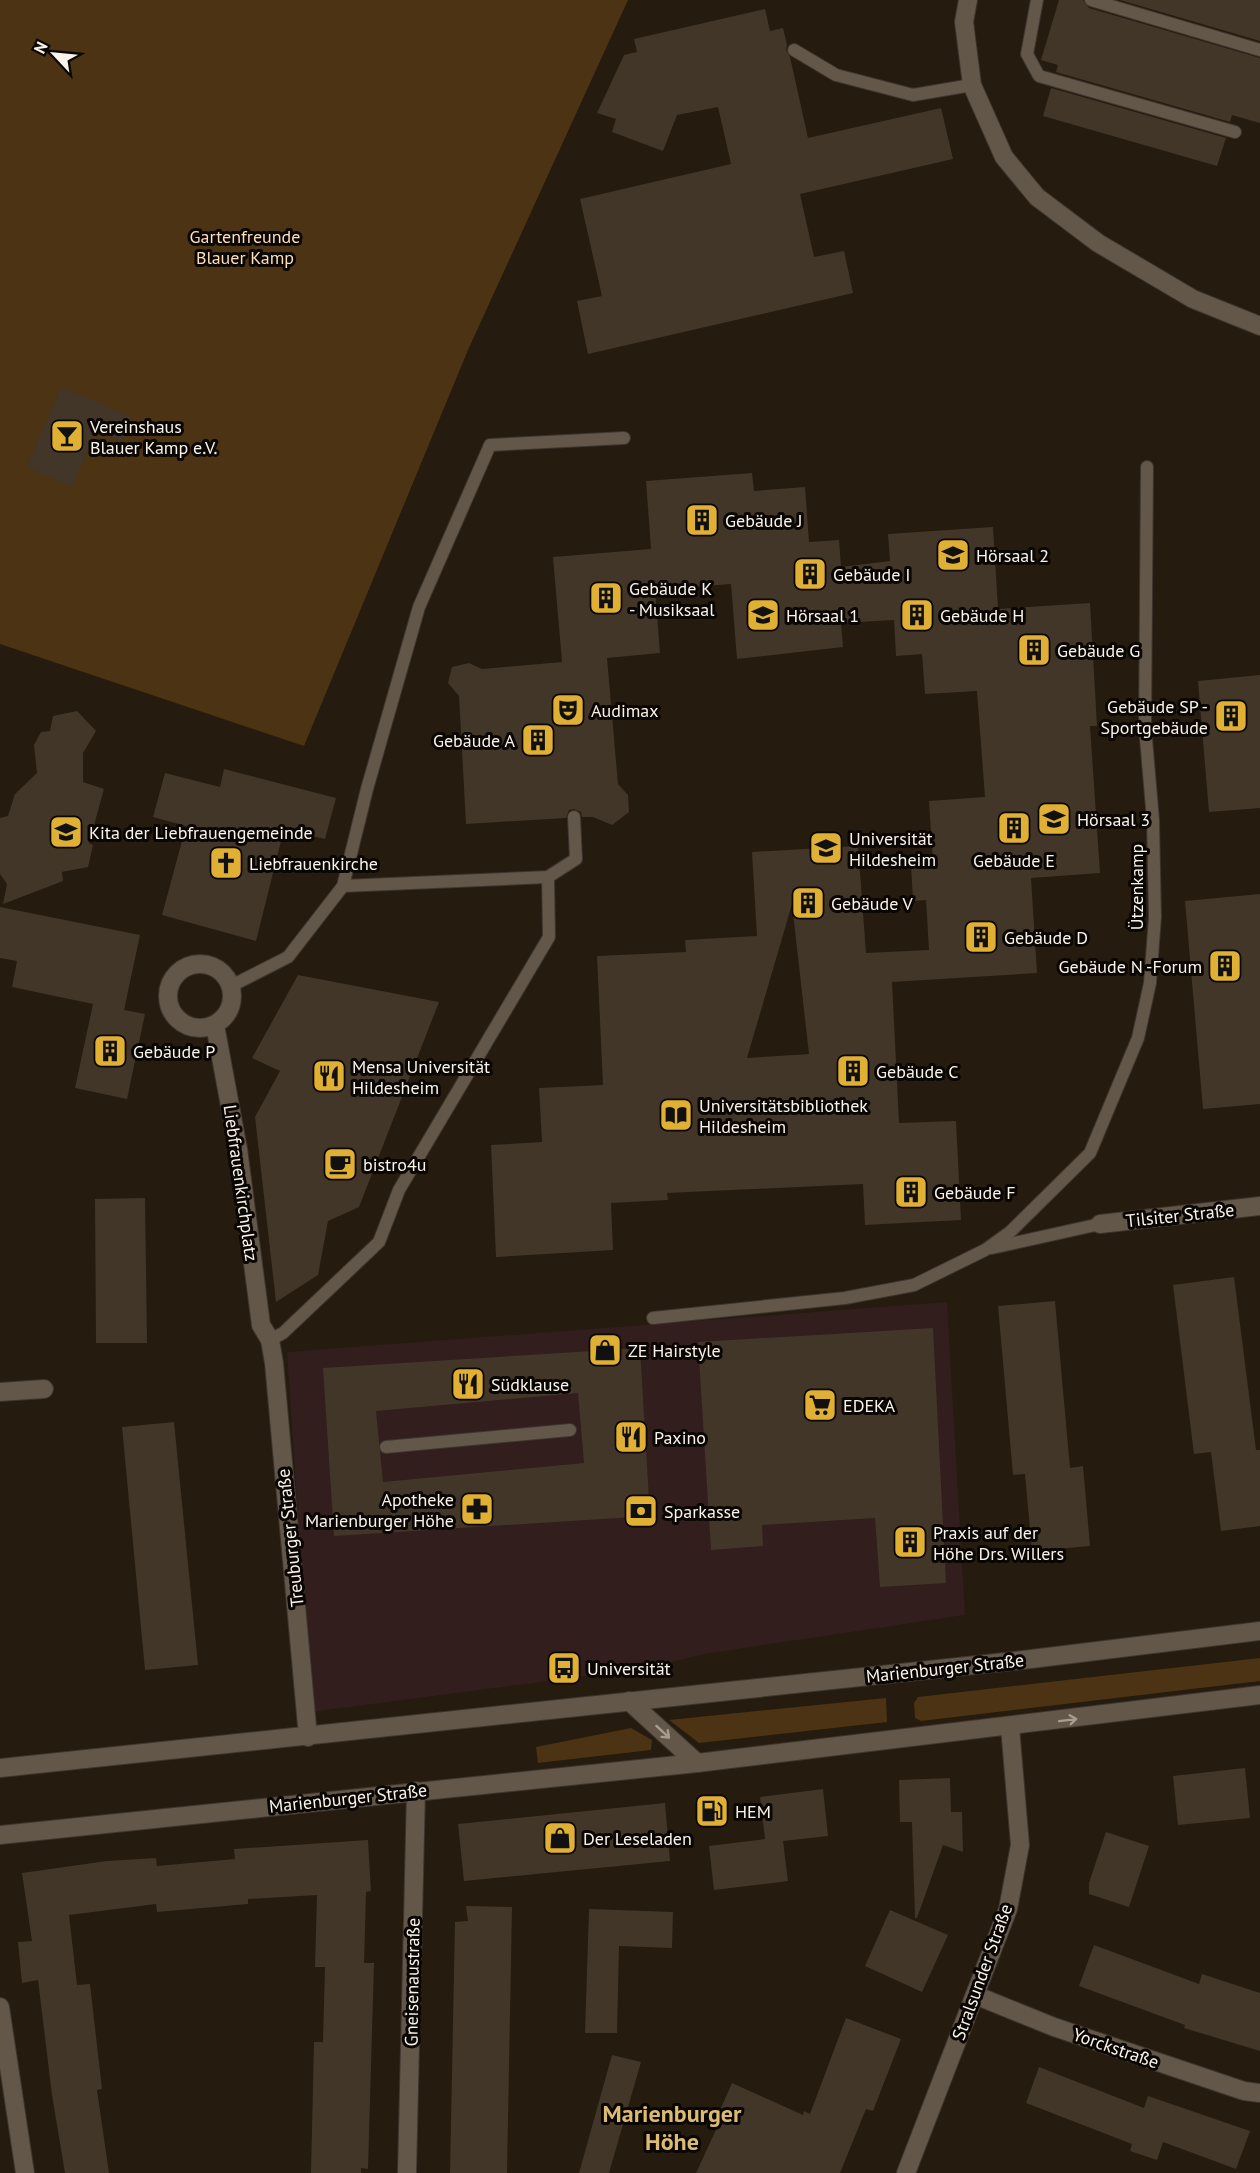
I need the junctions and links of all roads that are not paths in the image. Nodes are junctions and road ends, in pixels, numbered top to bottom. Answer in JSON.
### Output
{"nodes":[{"id":1,"x":968,"y":0,"type":"edge"},
{"id":2,"x":1036,"y":0,"type":"edge"},
{"id":3,"x":1091,"y":0,"type":"edge"},
{"id":4,"x":794,"y":50,"type":"dead end"},
{"id":5,"x":1260,"y":50,"type":"edge"},
{"id":6,"x":972,"y":85,"type":"junction"},
{"id":7,"x":1235,"y":132,"type":"dead end"},
{"id":8,"x":1260,"y":326,"type":"edge"},
{"id":9,"x":624,"y":438,"type":"dead end"},
{"id":10,"x":1147,"y":467,"type":"dead end"},
{"id":11,"x":574,"y":817,"type":"dead end"},
{"id":12,"x":548,"y":877,"type":"junction"},
{"id":13,"x":343,"y":886,"type":"junction"},
{"id":14,"x":231,"y":986,"type":"junction"},
{"id":15,"x":215,"y":1025,"type":"junction"},
{"id":16,"x":1260,"y":1206,"type":"edge"},
{"id":17,"x":1100,"y":1224,"type":"joint"},
{"id":18,"x":985,"y":1250,"type":"junction"},
{"id":19,"x":653,"y":1318,"type":"dead end"},
{"id":20,"x":270,"y":1340,"type":"junction"},
{"id":21,"x":44,"y":1389,"type":"dead end"},
{"id":22,"x":0,"y":1392,"type":"edge"},
{"id":23,"x":570,"y":1430,"type":"dead end"},
{"id":24,"x":386,"y":1447,"type":"dead end"},
{"id":25,"x":1260,"y":1631,"type":"edge"},
{"id":26,"x":1260,"y":1695,"type":"edge"},
{"id":27,"x":629,"y":1701,"type":"junction"},
{"id":28,"x":1010,"y":1727,"type":"junction"},
{"id":29,"x":308,"y":1737,"type":"junction"},
{"id":30,"x":697,"y":1763,"type":"junction"},
{"id":31,"x":0,"y":1768,"type":"edge"},
{"id":32,"x":416,"y":1791,"type":"junction"},
{"id":33,"x":0,"y":1835,"type":"edge"},
{"id":34,"x":975,"y":1995,"type":"junction"},
{"id":35,"x":0,"y":2007,"type":"edge"},
{"id":36,"x":1260,"y":2093,"type":"edge"},
{"id":37,"x":25,"y":2173,"type":"edge"},
{"id":38,"x":407,"y":2173,"type":"edge"},
{"id":39,"x":906,"y":2173,"type":"edge"}],
"edges":[{"from":1,"to":6,"type":"street"},
{"from":2,"to":7,"type":"lane"},
{"from":3,"to":5,"type":"lane"},
{"from":4,"to":6,"type":"lane"},
{"from":6,"to":8,"type":"street"},
{"from":9,"to":13,"type":"lane"},
{"from":10,"to":18,"type":"lane","name":"Ützenkamp"},
{"from":11,"to":12,"type":"lane"},
{"from":12,"to":13,"type":"lane"},
{"from":12,"to":20,"type":"lane"},
{"from":13,"to":14,"type":"lane"},
{"from":14,"to":15,"type":"street"},
{"from":14,"to":15,"type":"street"},
{"from":15,"to":20,"type":"street","name":"Liebfrauenkirchplatz"},
{"from":16,"to":17,"type":"street","name":"Tilsiter Straße"},
{"from":17,"to":18,"type":"lane"},
{"from":18,"to":19,"type":"lane"},
{"from":20,"to":29,"type":"street","name":"Treuburger Straße"},
{"from":21,"to":22,"type":"street"},
{"from":23,"to":24,"type":"lane"},
{"from":25,"to":27,"type":"street","name":"Marienburger Straße"},
{"from":28,"to":26,"type":"street","name":"Marienburger Straße","one_way":true},
{"from":27,"to":29,"type":"street","name":"Marienburger Straße"},
{"from":27,"to":30,"type":"street","one_way":true},
{"from":28,"to":30,"type":"street","name":"Marienburger Straße"},
{"from":28,"to":34,"type":"street","name":"Stralsunder Straße"},
{"from":29,"to":31,"type":"street","name":"Marienburger Straße"},
{"from":30,"to":32,"type":"street","name":"Marienburger Straße"},
{"from":32,"to":33,"type":"street","name":"Marienburger Straße"},
{"from":32,"to":38,"type":"street","name":"Gneisenaustraße"},
{"from":34,"to":36,"type":"street","name":"Yorckstraße"},
{"from":34,"to":39,"type":"street","name":"Stralsunder Straße"},
{"from":35,"to":37,"type":"street"}]}
